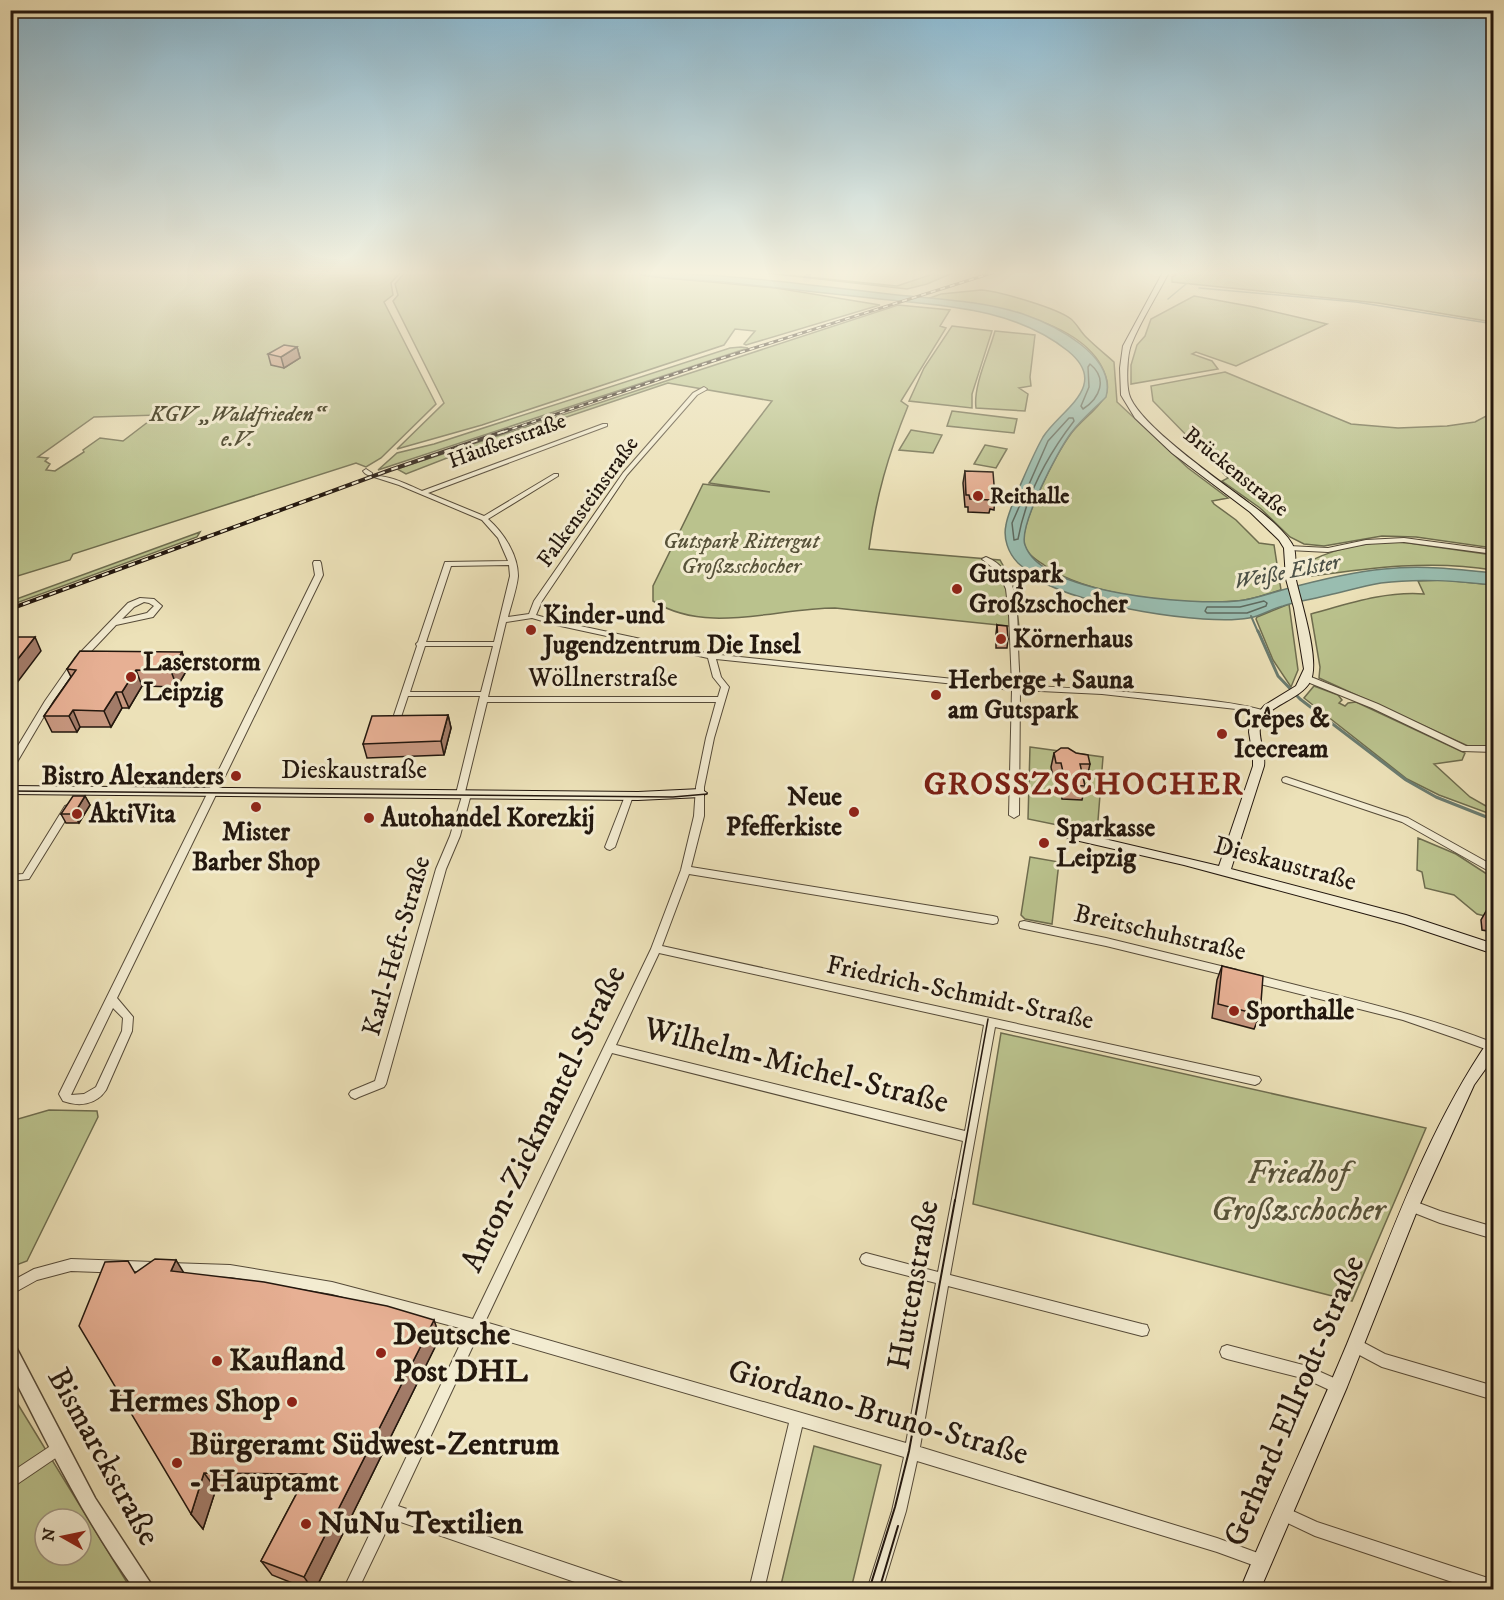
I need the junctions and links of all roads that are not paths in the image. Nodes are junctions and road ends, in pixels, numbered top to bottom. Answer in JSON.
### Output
{"nodes":[{"id":1,"x":1127,"y":347,"type":"edge"},
{"id":2,"x":704,"y":389,"type":"dead end"},
{"id":3,"x":605,"y":425,"type":"dead end"},
{"id":4,"x":371,"y":474,"type":"dead end"},
{"id":5,"x":556,"y":475,"type":"dead end"},
{"id":6,"x":422,"y":493,"type":"junction"},
{"id":7,"x":484,"y":519,"type":"junction"},
{"id":8,"x":1289,"y":548,"type":"junction"},
{"id":9,"x":1494,"y":552,"type":"edge"},
{"id":10,"x":986,"y":559,"type":"dead end"},
{"id":11,"x":317,"y":563,"type":"dead end"},
{"id":12,"x":513,"y":563,"type":"junction"},
{"id":13,"x":532,"y":616,"type":"junction"},
{"id":14,"x":503,"y":620,"type":"junction"},
{"id":15,"x":113,"y":623,"type":"junction"},
{"id":16,"x":420,"y":644,"type":"junction"},
{"id":17,"x":497,"y":644,"type":"junction"},
{"id":18,"x":711,"y":656,"type":"junction"},
{"id":19,"x":1305,"y":682,"type":"junction"},
{"id":20,"x":1017,"y":688,"type":"junction"},
{"id":21,"x":405,"y":694,"type":"junction"},
{"id":22,"x":485,"y":696,"type":"junction"},
{"id":23,"x":722,"y":700,"type":"junction"},
{"id":24,"x":1263,"y":713,"type":"junction"},
{"id":25,"x":398,"y":715,"type":"edge"},
{"id":26,"x":1494,"y":749,"type":"edge"},
{"id":27,"x":10,"y":767,"type":"edge"},
{"id":28,"x":1286,"y":780,"type":"dead end"},
{"id":29,"x":10,"y":790,"type":"edge"},
{"id":30,"x":79,"y":791,"type":"junction"},
{"id":31,"x":213,"y":792,"type":"junction"},
{"id":32,"x":701,"y":793,"type":"junction"},
{"id":33,"x":464,"y":794,"type":"junction"},
{"id":34,"x":629,"y":796,"type":"junction"},
{"id":35,"x":1014,"y":815,"type":"dead end"},
{"id":36,"x":1062,"y":833,"type":"dead end"},
{"id":37,"x":610,"y":848,"type":"dead end"},
{"id":38,"x":686,"y":870,"type":"junction"},
{"id":39,"x":1494,"y":871,"type":"edge"},
{"id":40,"x":1224,"y":872,"type":"junction"},
{"id":41,"x":10,"y":878,"type":"edge"},
{"id":42,"x":993,"y":920,"type":"dead end"},
{"id":43,"x":1024,"y":925,"type":"dead end"},
{"id":44,"x":656,"y":949,"type":"junction"},
{"id":45,"x":1494,"y":949,"type":"edge"},
{"id":46,"x":112,"y":1000,"type":"junction"},
{"id":47,"x":990,"y":1024,"type":"junction"},
{"id":48,"x":1492,"y":1046,"type":"edge"},
{"id":49,"x":609,"y":1048,"type":"junction"},
{"id":50,"x":1255,"y":1080,"type":"dead end"},
{"id":51,"x":355,"y":1094,"type":"dead end"},
{"id":52,"x":969,"y":1137,"type":"junction"},
{"id":53,"x":1411,"y":1206,"type":"junction"},
{"id":54,"x":1494,"y":1233,"type":"edge"},
{"id":55,"x":866,"y":1260,"type":"dead end"},
{"id":56,"x":944,"y":1278,"type":"junction"},
{"id":57,"x":10,"y":1289,"type":"edge"},
{"id":58,"x":476,"y":1326,"type":"junction"},
{"id":59,"x":1142,"y":1330,"type":"dead end"},
{"id":60,"x":1355,"y":1345,"type":"junction"},
{"id":61,"x":10,"y":1352,"type":"edge"},
{"id":62,"x":1227,"y":1352,"type":"dead end"},
{"id":63,"x":1338,"y":1387,"type":"junction"},
{"id":64,"x":1494,"y":1393,"type":"edge"},
{"id":65,"x":797,"y":1419,"type":"junction"},
{"id":66,"x":58,"y":1448,"type":"junction"},
{"id":67,"x":912,"y":1452,"type":"junction"},
{"id":68,"x":10,"y":1482,"type":"edge"},
{"id":69,"x":388,"y":1510,"type":"junction"},
{"id":70,"x":1282,"y":1513,"type":"junction"},
{"id":71,"x":1261,"y":1561,"type":"junction"},
{"id":72,"x":1494,"y":1588,"type":"edge"},
{"id":73,"x":146,"y":1590,"type":"edge"},
{"id":74,"x":350,"y":1590,"type":"edge"},
{"id":75,"x":622,"y":1590,"type":"edge"},
{"id":76,"x":756,"y":1590,"type":"edge"},
{"id":77,"x":874,"y":1590,"type":"edge"},
{"id":78,"x":1250,"y":1590,"type":"edge"}],
"edges":[{"from":1,"to":8,"type":"main road","name":"Brückenstraße"},
{"from":2,"to":13,"type":"street","name":"Falkensteinstraße"},
{"from":3,"to":6,"type":"street","name":"Häußerstraße"},
{"from":4,"to":6,"type":"street"},
{"from":5,"to":7,"type":"street"},
{"from":6,"to":7,"type":"street"},
{"from":7,"to":12,"type":"street"},
{"from":8,"to":9,"type":"street"},
{"from":8,"to":19,"type":"main road","name":"Brückenstraße"},
{"from":10,"to":20,"type":"street"},
{"from":11,"to":31,"type":"street"},
{"from":12,"to":14,"type":"street"},
{"from":12,"to":16,"type":"street"},
{"from":13,"to":14,"type":"street"},
{"from":13,"to":18,"type":"street"},
{"from":14,"to":17,"type":"street"},
{"from":15,"to":15,"type":"street"},
{"from":15,"to":27,"type":"street"},
{"from":16,"to":17,"type":"street"},
{"from":16,"to":21,"type":"street"},
{"from":17,"to":22,"type":"street"},
{"from":18,"to":20,"type":"street"},
{"from":18,"to":23,"type":"street"},
{"from":19,"to":24,"type":"main road"},
{"from":19,"to":26,"type":"street"},
{"from":20,"to":24,"type":"street"},
{"from":20,"to":35,"type":"street"},
{"from":21,"to":22,"type":"street","name":"Wöllnerstraße"},
{"from":21,"to":25,"type":"street"},
{"from":22,"to":23,"type":"street","name":"Wöllnerstraße"},
{"from":22,"to":33,"type":"street"},
{"from":23,"to":32,"type":"street","name":"Anton-Zickmantel-Straße"},
{"from":24,"to":40,"type":"main road"},
{"from":28,"to":39,"type":"street"},
{"from":29,"to":30,"type":"main road","name":"Dieskaustraße"},
{"from":30,"to":31,"type":"main road","name":"Dieskaustraße"},
{"from":30,"to":41,"type":"street"},
{"from":31,"to":33,"type":"main road","name":"Dieskaustraße"},
{"from":31,"to":46,"type":"street"},
{"from":32,"to":34,"type":"main road","name":"Dieskaustraße"},
{"from":32,"to":38,"type":"street","name":"Anton-Zickmantel-Straße"},
{"from":33,"to":34,"type":"main road","name":"Dieskaustraße"},
{"from":33,"to":51,"type":"street","name":"Karl-Heft-Straße"},
{"from":34,"to":37,"type":"street"},
{"from":36,"to":40,"type":"main road","name":"Dieskaustraße"},
{"from":38,"to":42,"type":"street"},
{"from":38,"to":44,"type":"street","name":"Anton-Zickmantel-Straße"},
{"from":40,"to":45,"type":"main road","name":"Dieskaustraße"},
{"from":43,"to":48,"type":"street","name":"Breitschuhstraße"},
{"from":44,"to":47,"type":"street","name":"Friedrich-Schmidt-Straße"},
{"from":44,"to":49,"type":"street","name":"Anton-Zickmantel-Straße"},
{"from":46,"to":46,"type":"street"},
{"from":47,"to":50,"type":"street","name":"Friedrich-Schmidt-Straße"},
{"from":47,"to":52,"type":"street","name":"Huttenstraße"},
{"from":48,"to":53,"type":"main road","name":"Gerhard-Ellrodt-Straße"},
{"from":49,"to":52,"type":"street","name":"Wilhelm-Michel-Straße"},
{"from":49,"to":58,"type":"street","name":"Anton-Zickmantel-Straße"},
{"from":52,"to":56,"type":"street","name":"Huttenstraße"},
{"from":53,"to":54,"type":"street"},
{"from":53,"to":60,"type":"main road","name":"Gerhard-Ellrodt-Straße"},
{"from":55,"to":56,"type":"street"},
{"from":56,"to":59,"type":"street"},
{"from":56,"to":67,"type":"street","name":"Huttenstraße"},
{"from":57,"to":58,"type":"street","name":"Giordano-Bruno-Straße"},
{"from":58,"to":65,"type":"street","name":"Giordano-Bruno-Straße"},
{"from":58,"to":69,"type":"street","name":"Anton-Zickmantel-Straße"},
{"from":60,"to":63,"type":"main road","name":"Gerhard-Ellrodt-Straße"},
{"from":60,"to":64,"type":"street"},
{"from":61,"to":66,"type":"street","name":"Bismarckstraße"},
{"from":62,"to":63,"type":"street"},
{"from":63,"to":70,"type":"main road","name":"Gerhard-Ellrodt-Straße"},
{"from":65,"to":67,"type":"street","name":"Giordano-Bruno-Straße"},
{"from":65,"to":76,"type":"street"},
{"from":66,"to":68,"type":"street"},
{"from":66,"to":73,"type":"street","name":"Bismarckstraße"},
{"from":67,"to":71,"type":"street","name":"Giordano-Bruno-Straße"},
{"from":67,"to":77,"type":"street","name":"Huttenstraße"},
{"from":69,"to":74,"type":"street","name":"Anton-Zickmantel-Straße"},
{"from":69,"to":75,"type":"street"},
{"from":70,"to":71,"type":"main road","name":"Gerhard-Ellrodt-Straße"},
{"from":70,"to":72,"type":"street"},
{"from":71,"to":78,"type":"main road","name":"Gerhard-Ellrodt-Straße"}]}
